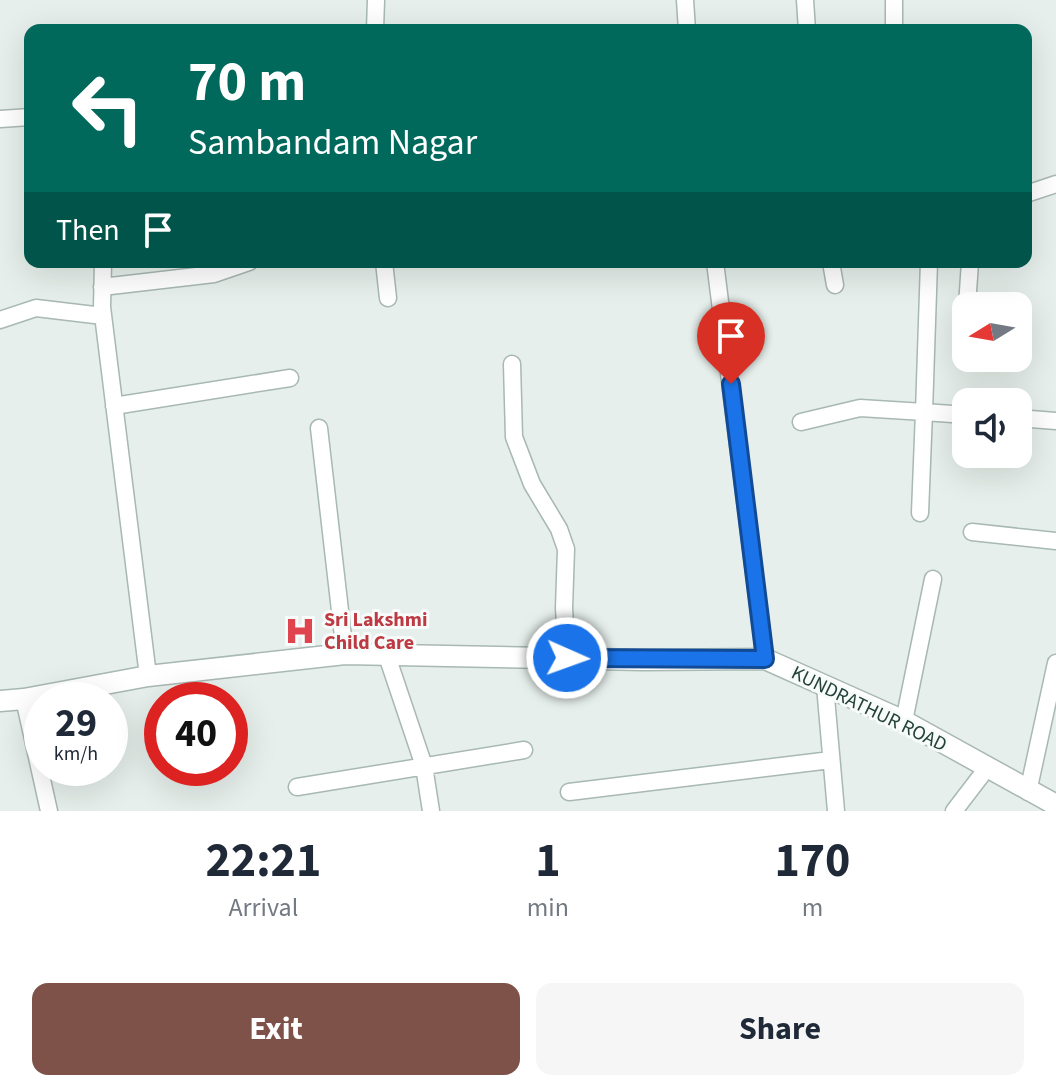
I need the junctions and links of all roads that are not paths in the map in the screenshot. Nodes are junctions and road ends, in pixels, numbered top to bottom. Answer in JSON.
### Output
{"nodes":[{"id":1,"x":376,"y":0,"type":"edge"},
{"id":2,"x":685,"y":0,"type":"edge"},
{"id":3,"x":805,"y":0,"type":"edge"},
{"id":4,"x":894,"y":0,"type":"edge"},
{"id":5,"x":375,"y":24,"type":"edge"},
{"id":6,"x":687,"y":24,"type":"edge"},
{"id":7,"x":807,"y":24,"type":"edge"},
{"id":8,"x":894,"y":24,"type":"edge"},
{"id":9,"x":24,"y":117,"type":"edge"},
{"id":10,"x":0,"y":119,"type":"edge"},
{"id":11,"x":1056,"y":184,"type":"edge"},
{"id":12,"x":1032,"y":192,"type":"edge"},
{"id":13,"x":103,"y":268,"type":"edge"},
{"id":14,"x":232,"y":268,"type":"edge"},
{"id":15,"x":385,"y":268,"type":"edge"},
{"id":16,"x":716,"y":268,"type":"edge"},
{"id":17,"x":832,"y":268,"type":"edge"},
{"id":18,"x":929,"y":268,"type":"edge"},
{"id":19,"x":970,"y":268,"type":"edge"},
{"id":20,"x":835,"y":285,"type":"dead end"},
{"id":21,"x":102,"y":287,"type":"junction"},
{"id":22,"x":968,"y":292,"type":"edge"},
{"id":23,"x":388,"y":298,"type":"dead end"},
{"id":24,"x":103,"y":312,"type":"junction"},
{"id":25,"x":0,"y":320,"type":"edge"},
{"id":26,"x":512,"y":364,"type":"dead end"},
{"id":27,"x":290,"y":378,"type":"dead end"},
{"id":28,"x":114,"y":406,"type":"junction"},
{"id":29,"x":924,"y":412,"type":"junction"},
{"id":30,"x":952,"y":414,"type":"edge"},
{"id":31,"x":1032,"y":419,"type":"edge"},
{"id":32,"x":1056,"y":421,"type":"edge"},
{"id":33,"x":801,"y":422,"type":"dead end"},
{"id":34,"x":319,"y":428,"type":"dead end"},
{"id":35,"x":920,"y":513,"type":"dead end"},
{"id":36,"x":972,"y":532,"type":"dead end"},
{"id":37,"x":1056,"y":541,"type":"edge"},
{"id":38,"x":933,"y":579,"type":"dead end"},
{"id":39,"x":345,"y":654,"type":"junction"},
{"id":40,"x":387,"y":656,"type":"junction"},
{"id":41,"x":567,"y":658,"type":"junction"},
{"id":42,"x":765,"y":659,"type":"junction"},
{"id":43,"x":1056,"y":663,"type":"edge"},
{"id":44,"x":148,"y":676,"type":"junction"},
{"id":45,"x":116,"y":682,"type":"edge"},
{"id":46,"x":825,"y":686,"type":"junction"},
{"id":47,"x":24,"y":699,"type":"edge"},
{"id":48,"x":0,"y":701,"type":"edge"},
{"id":49,"x":904,"y":721,"type":"junction"},
{"id":50,"x":524,"y":750,"type":"dead end"},
{"id":51,"x":831,"y":760,"type":"junction"},
{"id":52,"x":424,"y":766,"type":"junction"},
{"id":53,"x":987,"y":768,"type":"junction"},
{"id":54,"x":43,"y":786,"type":"edge"},
{"id":55,"x":297,"y":787,"type":"dead end"},
{"id":56,"x":569,"y":792,"type":"dead end"},
{"id":57,"x":1028,"y":792,"type":"junction"},
{"id":58,"x":1056,"y":805,"type":"edge"},
{"id":59,"x":49,"y":811,"type":"edge"},
{"id":60,"x":431,"y":811,"type":"edge"},
{"id":61,"x":836,"y":811,"type":"edge"},
{"id":62,"x":954,"y":811,"type":"edge"}],
"edges":[{"from":1,"to":5,"type":"street"},
{"from":2,"to":6,"type":"street"},
{"from":3,"to":7,"type":"street"},
{"from":4,"to":8,"type":"street"},
{"from":9,"to":10,"type":"street"},
{"from":11,"to":12,"type":"street"},
{"from":13,"to":21,"type":"street"},
{"from":14,"to":21,"type":"street"},
{"from":15,"to":23,"type":"street"},
{"from":16,"to":42,"type":"street"},
{"from":17,"to":20,"type":"street"},
{"from":18,"to":29,"type":"street"},
{"from":19,"to":22,"type":"street"},
{"from":21,"to":24,"type":"street"},
{"from":24,"to":25,"type":"street"},
{"from":24,"to":28,"type":"street"},
{"from":26,"to":41,"type":"street"},
{"from":27,"to":28,"type":"street"},
{"from":28,"to":44,"type":"street"},
{"from":29,"to":30,"type":"street"},
{"from":29,"to":33,"type":"street"},
{"from":29,"to":35,"type":"street"},
{"from":31,"to":32,"type":"street"},
{"from":34,"to":39,"type":"street"},
{"from":36,"to":37,"type":"street"},
{"from":38,"to":49,"type":"street"},
{"from":39,"to":40,"type":"street","name":"KUNDRATHUR ROAD"},
{"from":39,"to":44,"type":"street","name":"KUNDRATHUR ROAD"},
{"from":40,"to":41,"type":"street","name":"KUNDRATHUR ROAD"},
{"from":40,"to":52,"type":"street"},
{"from":41,"to":42,"type":"street","name":"KUNDRATHUR ROAD"},
{"from":42,"to":46,"type":"street","name":"KUNDRATHUR ROAD"},
{"from":43,"to":57,"type":"street"},
{"from":44,"to":45,"type":"street","name":"KUNDRATHUR ROAD"},
{"from":46,"to":49,"type":"street","name":"KUNDRATHUR ROAD"},
{"from":46,"to":51,"type":"street"},
{"from":47,"to":48,"type":"street","name":"KUNDRATHUR ROAD"},
{"from":49,"to":53,"type":"street","name":"KUNDRATHUR ROAD"},
{"from":50,"to":52,"type":"street"},
{"from":51,"to":56,"type":"street"},
{"from":51,"to":61,"type":"street"},
{"from":52,"to":55,"type":"street"},
{"from":52,"to":60,"type":"street"},
{"from":53,"to":57,"type":"street","name":"KUNDRATHUR ROAD"},
{"from":53,"to":62,"type":"street"},
{"from":54,"to":59,"type":"street"},
{"from":57,"to":58,"type":"street","name":"KUNDRATHUR ROAD"}]}
